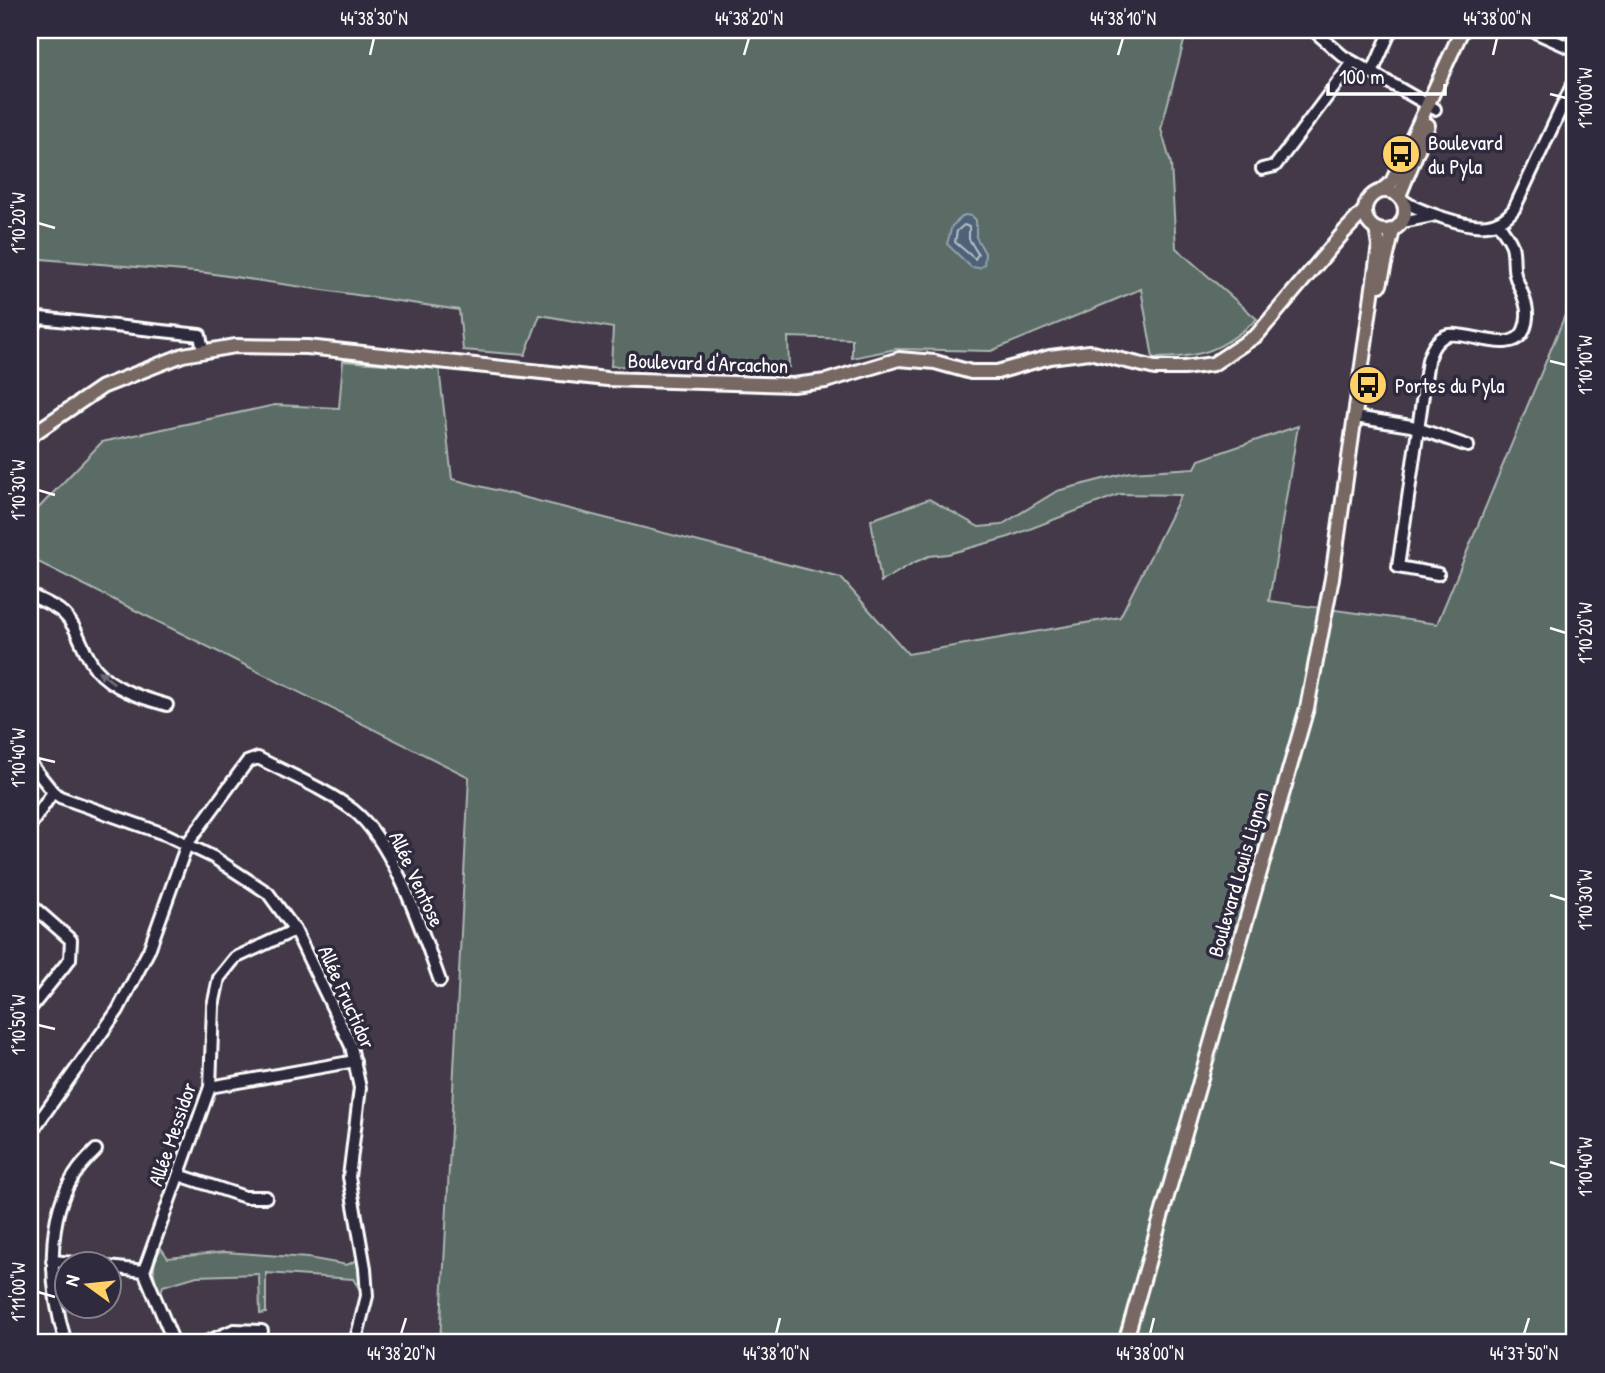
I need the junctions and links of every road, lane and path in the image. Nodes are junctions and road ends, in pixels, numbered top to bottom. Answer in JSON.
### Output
{"nodes":[{"id":1,"x":1313,"y":30,"type":"edge"},
{"id":2,"x":1391,"y":30,"type":"edge"},
{"id":3,"x":1462,"y":30,"type":"edge"},
{"id":4,"x":1468,"y":30,"type":"edge"},
{"id":5,"x":1530,"y":30,"type":"edge"},
{"id":6,"x":1575,"y":50,"type":"edge"},
{"id":7,"x":1353,"y":62,"type":"junction"},
{"id":8,"x":1372,"y":73,"type":"junction"},
{"id":9,"x":1575,"y":79,"type":"edge"},
{"id":10,"x":1431,"y":107,"type":"junction"},
{"id":11,"x":1262,"y":169,"type":"dead end"},
{"id":12,"x":1382,"y":190,"type":"junction"},
{"id":13,"x":1401,"y":198,"type":"junction"},
{"id":14,"x":1364,"y":211,"type":"junction"},
{"id":15,"x":1442,"y":217,"type":"junction"},
{"id":16,"x":1498,"y":222,"type":"junction"},
{"id":17,"x":1398,"y":226,"type":"junction"},
{"id":18,"x":1374,"y":228,"type":"junction"},
{"id":19,"x":1344,"y":232,"type":"junction"},
{"id":20,"x":34,"y":318,"type":"edge"},
{"id":21,"x":30,"y":331,"type":"edge"},
{"id":22,"x":203,"y":350,"type":"junction"},
{"id":23,"x":1356,"y":413,"type":"junction"},
{"id":24,"x":1418,"y":428,"type":"junction"},
{"id":25,"x":30,"y":436,"type":"edge"},
{"id":26,"x":1468,"y":446,"type":"dead end"},
{"id":27,"x":1438,"y":574,"type":"dead end"},
{"id":28,"x":30,"y":595,"type":"edge"},
{"id":29,"x":167,"y":705,"type":"dead end"},
{"id":30,"x":30,"y":763,"type":"edge"},
{"id":31,"x":53,"y":792,"type":"junction"},
{"id":32,"x":30,"y":826,"type":"edge"},
{"id":33,"x":187,"y":844,"type":"junction"},
{"id":34,"x":30,"y":904,"type":"edge"},
{"id":35,"x":295,"y":930,"type":"junction"},
{"id":36,"x":440,"y":981,"type":"dead end"},
{"id":37,"x":30,"y":1009,"type":"edge"},
{"id":38,"x":355,"y":1061,"type":"junction"},
{"id":39,"x":210,"y":1087,"type":"junction"},
{"id":40,"x":30,"y":1134,"type":"edge"},
{"id":41,"x":96,"y":1150,"type":"dead end"},
{"id":42,"x":178,"y":1175,"type":"junction"},
{"id":43,"x":266,"y":1197,"type":"dead end"},
{"id":44,"x":53,"y":1250,"type":"edge"},
{"id":45,"x":122,"y":1269,"type":"edge"},
{"id":46,"x":144,"y":1271,"type":"junction"},
{"id":47,"x":60,"y":1320,"type":"edge"},
{"id":48,"x":262,"y":1331,"type":"dead end"},
{"id":49,"x":66,"y":1343,"type":"edge"},
{"id":50,"x":174,"y":1343,"type":"edge"},
{"id":51,"x":204,"y":1343,"type":"edge"},
{"id":52,"x":355,"y":1343,"type":"edge"},
{"id":53,"x":1125,"y":1343,"type":"edge"}],
"edges":[{"from":1,"to":7,"type":"street"},
{"from":2,"to":8,"type":"street"},
{"from":3,"to":10,"type":"main road"},
{"from":4,"to":10,"type":"main road"},
{"from":5,"to":6,"type":"street"},
{"from":7,"to":8,"type":"street"},
{"from":7,"to":11,"type":"street"},
{"from":8,"to":10,"type":"street"},
{"from":9,"to":16,"type":"street"},
{"from":10,"to":12,"type":"main road"},
{"from":10,"to":13,"type":"main road"},
{"from":12,"to":13,"type":"main road"},
{"from":12,"to":14,"type":"main road"},
{"from":13,"to":15,"type":"street"},
{"from":13,"to":17,"type":"main road"},
{"from":14,"to":18,"type":"main road"},
{"from":14,"to":19,"type":"main road","name":"Boulevard d'Arcachon"},
{"from":15,"to":16,"type":"street"},
{"from":15,"to":17,"type":"street"},
{"from":16,"to":24,"type":"street"},
{"from":17,"to":18,"type":"main road"},
{"from":17,"to":23,"type":"main road"},
{"from":18,"to":19,"type":"main road"},
{"from":18,"to":23,"type":"main road"},
{"from":19,"to":22,"type":"main road","name":"Boulevard d'Arcachon"},
{"from":20,"to":21,"type":"street"},
{"from":20,"to":22,"type":"street"},
{"from":22,"to":25,"type":"main road","name":"Boulevard d'Arcachon"},
{"from":23,"to":24,"type":"street"},
{"from":23,"to":53,"type":"main road","name":"Boulevard Louis Lignon"},
{"from":24,"to":26,"type":"street"},
{"from":24,"to":27,"type":"street"},
{"from":29,"to":28,"type":"street","one_way":true},
{"from":30,"to":31,"type":"street"},
{"from":31,"to":32,"type":"street"},
{"from":31,"to":33,"type":"street","name":"Allée Fructidor"},
{"from":33,"to":35,"type":"street","name":"Allée Fructidor"},
{"from":33,"to":36,"type":"street","name":"Allée Ventose"},
{"from":33,"to":40,"type":"street","name":"Allée Ventose"},
{"from":34,"to":37,"type":"street"},
{"from":35,"to":38,"type":"street","name":"Allée Fructidor"},
{"from":35,"to":39,"type":"street","name":"Allée Messidor"},
{"from":38,"to":39,"type":"street"},
{"from":38,"to":52,"type":"street","name":"Allée Fructidor"},
{"from":39,"to":42,"type":"street","name":"Allée Messidor"},
{"from":41,"to":44,"type":"street"},
{"from":42,"to":43,"type":"street"},
{"from":42,"to":46,"type":"street","name":"Allée Messidor"},
{"from":45,"to":46,"type":"street"},
{"from":46,"to":50,"type":"street"},
{"from":47,"to":49,"type":"street"},
{"from":48,"to":51,"type":"street"}]}
